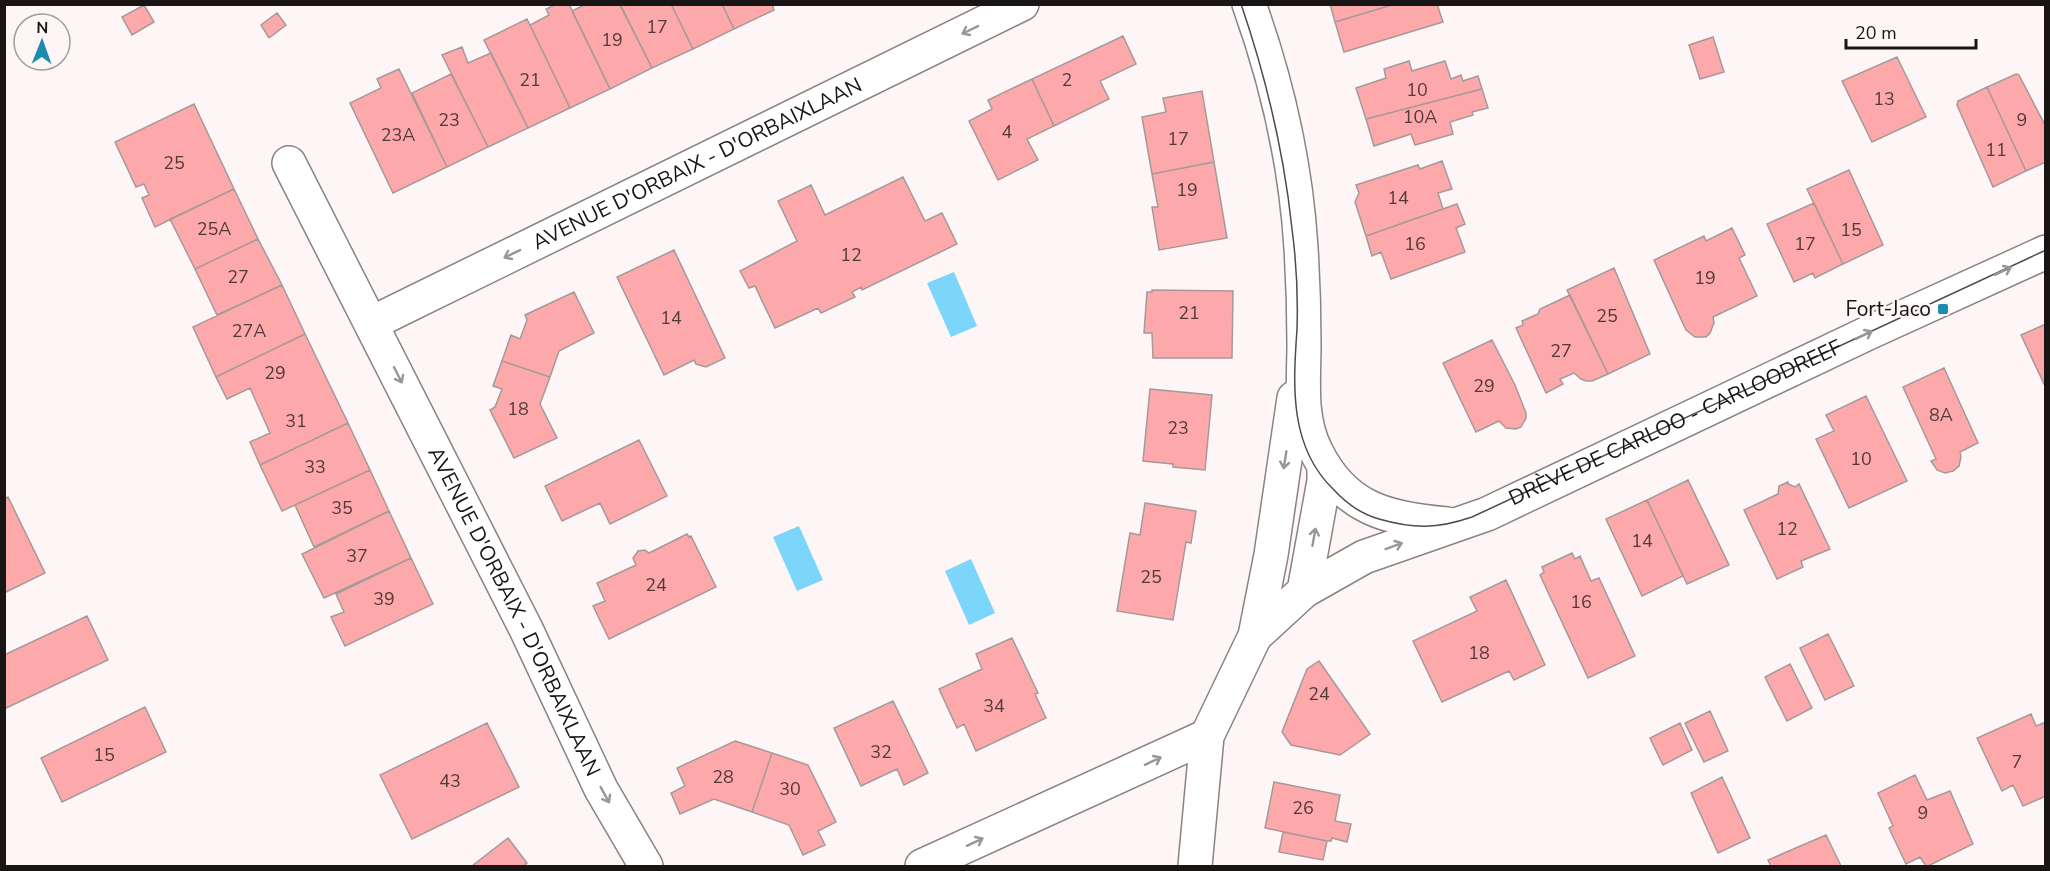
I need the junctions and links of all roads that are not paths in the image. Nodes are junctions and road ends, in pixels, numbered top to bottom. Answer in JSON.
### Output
{"nodes":[{"id":1,"x":1022,"y":4,"type":"edge"},
{"id":2,"x":1249,"y":4,"type":"edge"},
{"id":3,"x":290,"y":163,"type":"dead end"},
{"id":4,"x":2046,"y":252,"type":"edge"},
{"id":5,"x":372,"y":323,"type":"junction"},
{"id":6,"x":1303,"y":362,"type":"junction"},
{"id":7,"x":1324,"y":466,"type":"junction"},
{"id":8,"x":1469,"y":520,"type":"junction"},
{"id":9,"x":1304,"y":591,"type":"junction"},
{"id":10,"x":1255,"y":636,"type":"junction"},
{"id":11,"x":1207,"y":736,"type":"junction"},
{"id":12,"x":646,"y":867,"type":"edge"},
{"id":13,"x":922,"y":867,"type":"edge"},
{"id":14,"x":1195,"y":867,"type":"edge"}],
"edges":[{"from":1,"to":5,"type":"street","name":"AVENUE D'ORBAIX - D'ORBAIXLAAN","one_way":true},
{"from":2,"to":6,"type":"street"},
{"from":3,"to":5,"type":"street","name":"AVENUE D'ORBAIX - D'ORBAIXLAAN"},
{"from":8,"to":4,"type":"street","name":"DRÈVE DE CARLOO - CARLOODREEF","one_way":true},
{"from":5,"to":12,"type":"street","name":"AVENUE D'ORBAIX - D'ORBAIXLAAN","one_way":true},
{"from":6,"to":7,"type":"street"},
{"from":6,"to":10,"type":"street","one_way":true},
{"from":7,"to":8,"type":"street"},
{"from":9,"to":7,"type":"street","one_way":true},
{"from":9,"to":8,"type":"street","name":"DRÈVE DE CARLOO - CARLOODREEF","one_way":true},
{"from":9,"to":10,"type":"street","name":"DRÈVE DE CARLOO - CARLOODREEF"},
{"from":10,"to":11,"type":"street"},
{"from":13,"to":11,"type":"street","one_way":true},
{"from":11,"to":14,"type":"street"}]}
